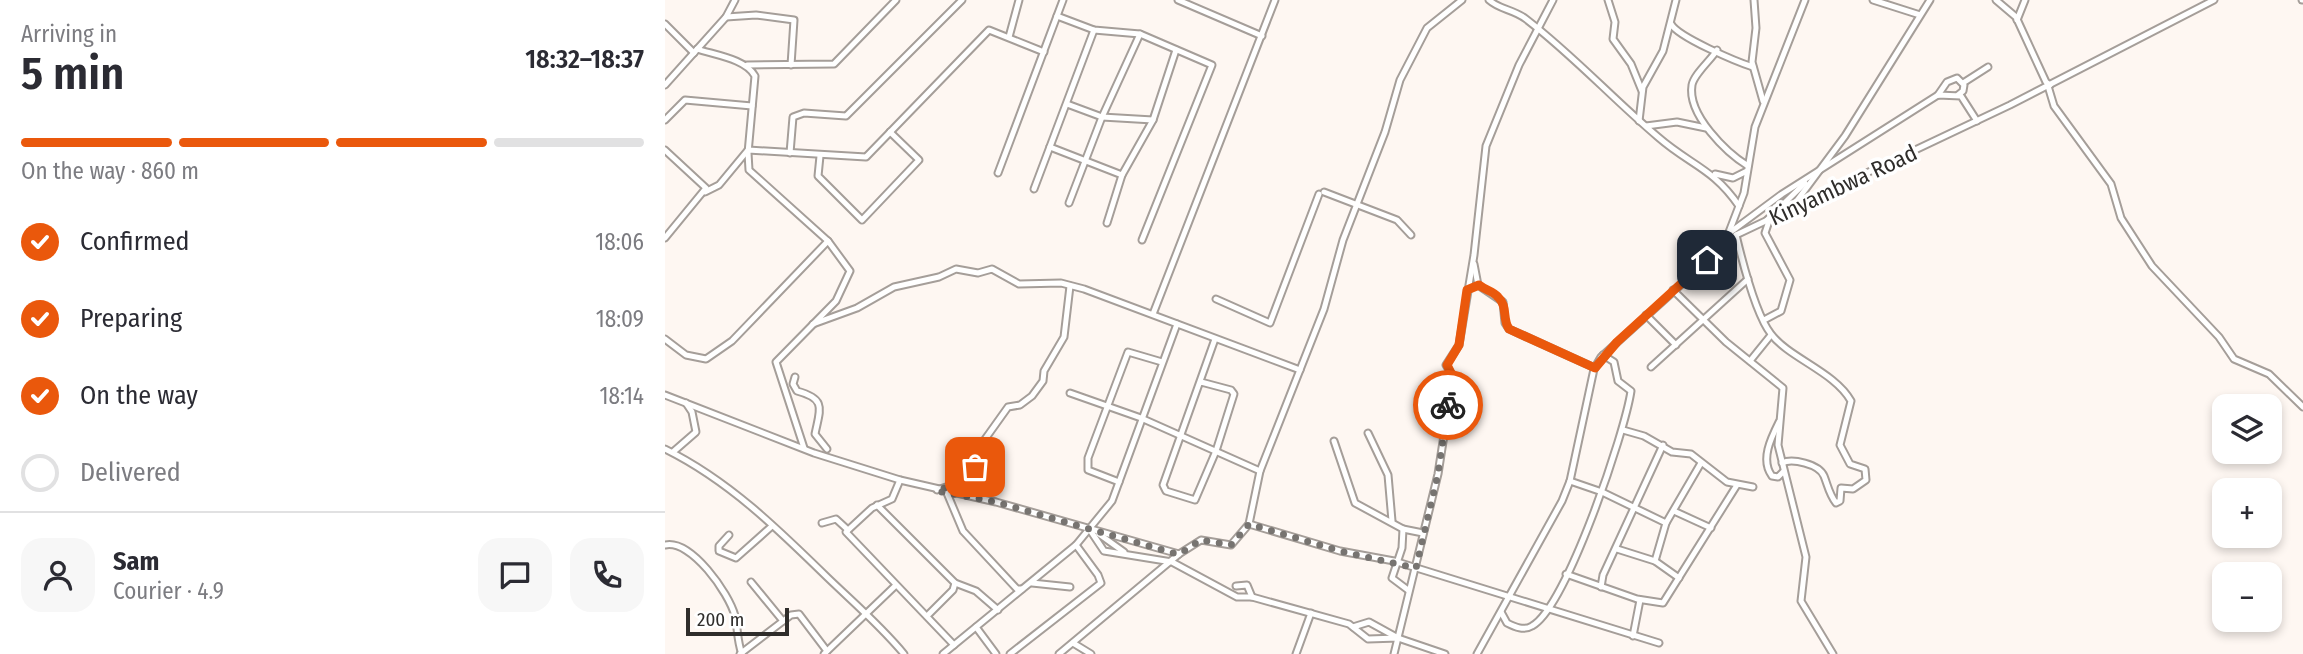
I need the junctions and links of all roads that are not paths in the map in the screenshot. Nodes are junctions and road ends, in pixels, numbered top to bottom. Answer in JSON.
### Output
{"nodes":[{"id":1,"x":735,"y":0,"type":"edge"},
{"id":2,"x":896,"y":0,"type":"edge"},
{"id":3,"x":962,"y":0,"type":"edge"},
{"id":4,"x":1019,"y":0,"type":"edge"},
{"id":5,"x":1063,"y":0,"type":"edge"},
{"id":6,"x":1178,"y":0,"type":"edge"},
{"id":7,"x":1275,"y":0,"type":"edge"},
{"id":8,"x":1462,"y":0,"type":"edge"},
{"id":9,"x":1489,"y":0,"type":"edge"},
{"id":10,"x":1553,"y":0,"type":"edge"},
{"id":11,"x":1608,"y":0,"type":"edge"},
{"id":12,"x":1754,"y":0,"type":"edge"},
{"id":13,"x":1805,"y":0,"type":"edge"},
{"id":14,"x":1873,"y":0,"type":"edge"},
{"id":15,"x":1930,"y":0,"type":"edge"},
{"id":16,"x":1996,"y":0,"type":"edge"},
{"id":17,"x":2025,"y":0,"type":"edge"},
{"id":18,"x":2214,"y":0,"type":"edge"},
{"id":19,"x":1675,"y":2,"type":"edge"},
{"id":20,"x":1920,"y":15,"type":"junction"},
{"id":21,"x":1057,"y":16,"type":"junction"},
{"id":22,"x":726,"y":17,"type":"junction"},
{"id":23,"x":2017,"y":20,"type":"junction"},
{"id":24,"x":665,"y":24,"type":"edge"},
{"id":25,"x":1671,"y":24,"type":"junction"},
{"id":26,"x":1537,"y":27,"type":"junction"},
{"id":27,"x":1094,"y":30,"type":"junction"},
{"id":28,"x":1140,"y":34,"type":"junction"},
{"id":29,"x":1262,"y":36,"type":"junction"},
{"id":30,"x":1009,"y":37,"type":"junction"},
{"id":31,"x":1176,"y":50,"type":"junction"},
{"id":32,"x":1717,"y":50,"type":"junction"},
{"id":33,"x":695,"y":51,"type":"junction"},
{"id":34,"x":1044,"y":52,"type":"junction"},
{"id":35,"x":744,"y":65,"type":"junction"},
{"id":36,"x":791,"y":65,"type":"junction"},
{"id":37,"x":1753,"y":67,"type":"junction"},
{"id":38,"x":1988,"y":67,"type":"dead end"},
{"id":39,"x":1963,"y":83,"type":"junction"},
{"id":40,"x":665,"y":85,"type":"edge"},
{"id":41,"x":2049,"y":85,"type":"junction"},
{"id":42,"x":1642,"y":91,"type":"junction"},
{"id":43,"x":1938,"y":95,"type":"junction"},
{"id":44,"x":1957,"y":95,"type":"junction"},
{"id":45,"x":1763,"y":101,"type":"junction"},
{"id":46,"x":1066,"y":104,"type":"junction"},
{"id":47,"x":752,"y":106,"type":"junction"},
{"id":48,"x":1102,"y":117,"type":"junction"},
{"id":49,"x":665,"y":120,"type":"edge"},
{"id":50,"x":1153,"y":120,"type":"junction"},
{"id":51,"x":1639,"y":121,"type":"junction"},
{"id":52,"x":1977,"y":121,"type":"junction"},
{"id":53,"x":1646,"y":126,"type":"junction"},
{"id":54,"x":1706,"y":128,"type":"junction"},
{"id":55,"x":890,"y":132,"type":"junction"},
{"id":56,"x":1050,"y":147,"type":"junction"},
{"id":57,"x":665,"y":150,"type":"edge"},
{"id":58,"x":748,"y":150,"type":"junction"},
{"id":59,"x":790,"y":153,"type":"junction"},
{"id":60,"x":820,"y":156,"type":"junction"},
{"id":61,"x":1085,"y":161,"type":"junction"},
{"id":62,"x":1747,"y":169,"type":"junction"},
{"id":63,"x":998,"y":173,"type":"dead end"},
{"id":64,"x":1710,"y":173,"type":"junction"},
{"id":65,"x":1816,"y":174,"type":"junction"},
{"id":66,"x":1122,"y":175,"type":"junction"},
{"id":67,"x":1034,"y":188,"type":"dead end"},
{"id":68,"x":705,"y":191,"type":"junction"},
{"id":69,"x":1069,"y":203,"type":"dead end"},
{"id":70,"x":1357,"y":204,"type":"junction"},
{"id":71,"x":1739,"y":206,"type":"junction"},
{"id":72,"x":1790,"y":211,"type":"junction"},
{"id":73,"x":1767,"y":222,"type":"junction"},
{"id":74,"x":1107,"y":223,"type":"dead end"},
{"id":75,"x":1728,"y":234,"type":"junction"},
{"id":76,"x":1411,"y":236,"type":"dead end"},
{"id":77,"x":1736,"y":236,"type":"junction"},
{"id":78,"x":665,"y":238,"type":"edge"},
{"id":79,"x":1142,"y":240,"type":"dead end"},
{"id":80,"x":828,"y":241,"type":"junction"},
{"id":81,"x":1724,"y":245,"type":"junction"},
{"id":82,"x":1473,"y":258,"type":"junction"},
{"id":83,"x":1748,"y":279,"type":"junction"},
{"id":84,"x":1479,"y":285,"type":"junction"},
{"id":85,"x":1070,"y":286,"type":"junction"},
{"id":86,"x":1467,"y":290,"type":"junction"},
{"id":87,"x":1673,"y":290,"type":"junction"},
{"id":88,"x":1216,"y":299,"type":"dead end"},
{"id":89,"x":1153,"y":314,"type":"junction"},
{"id":90,"x":1646,"y":314,"type":"junction"},
{"id":91,"x":1702,"y":320,"type":"junction"},
{"id":92,"x":1764,"y":320,"type":"junction"},
{"id":93,"x":813,"y":324,"type":"junction"},
{"id":94,"x":1177,"y":324,"type":"junction"},
{"id":95,"x":1771,"y":335,"type":"junction"},
{"id":96,"x":665,"y":339,"type":"edge"},
{"id":97,"x":1215,"y":339,"type":"junction"},
{"id":98,"x":1676,"y":345,"type":"junction"},
{"id":99,"x":1603,"y":355,"type":"junction"},
{"id":100,"x":1750,"y":361,"type":"junction"},
{"id":101,"x":1162,"y":362,"type":"junction"},
{"id":102,"x":1651,"y":367,"type":"dead end"},
{"id":103,"x":1595,"y":368,"type":"junction"},
{"id":104,"x":1300,"y":370,"type":"junction"},
{"id":105,"x":795,"y":377,"type":"dead end"},
{"id":106,"x":1201,"y":382,"type":"junction"},
{"id":107,"x":1070,"y":393,"type":"dead end"},
{"id":108,"x":665,"y":395,"type":"edge"},
{"id":109,"x":686,"y":403,"type":"junction"},
{"id":110,"x":1107,"y":407,"type":"junction"},
{"id":111,"x":2303,"y":407,"type":"edge"},
{"id":112,"x":1141,"y":418,"type":"junction"},
{"id":113,"x":1780,"y":419,"type":"junction"},
{"id":114,"x":1623,"y":430,"type":"junction"},
{"id":115,"x":1368,"y":433,"type":"dead end"},
{"id":116,"x":1182,"y":437,"type":"junction"},
{"id":117,"x":1334,"y":441,"type":"dead end"},
{"id":118,"x":1663,"y":445,"type":"junction"},
{"id":119,"x":804,"y":448,"type":"junction"},
{"id":120,"x":827,"y":449,"type":"dead end"},
{"id":121,"x":669,"y":451,"type":"edge"},
{"id":122,"x":1216,"y":451,"type":"junction"},
{"id":123,"x":665,"y":458,"type":"edge"},
{"id":124,"x":1701,"y":463,"type":"junction"},
{"id":125,"x":1782,"y":463,"type":"junction"},
{"id":126,"x":1260,"y":471,"type":"junction"},
{"id":127,"x":1783,"y":472,"type":"junction"},
{"id":128,"x":900,"y":481,"type":"junction"},
{"id":129,"x":1570,"y":481,"type":"junction"},
{"id":130,"x":1119,"y":482,"type":"junction"},
{"id":131,"x":1737,"y":485,"type":"junction"},
{"id":132,"x":1753,"y":487,"type":"dead end"},
{"id":133,"x":937,"y":491,"type":"junction"},
{"id":134,"x":1602,"y":492,"type":"junction"},
{"id":135,"x":947,"y":493,"type":"junction"},
{"id":136,"x":877,"y":505,"type":"junction"},
{"id":137,"x":1636,"y":507,"type":"junction"},
{"id":138,"x":1676,"y":512,"type":"dead end"},
{"id":139,"x":1392,"y":521,"type":"junction"},
{"id":140,"x":822,"y":523,"type":"dead end"},
{"id":141,"x":1666,"y":523,"type":"junction"},
{"id":142,"x":1249,"y":524,"type":"junction"},
{"id":143,"x":772,"y":526,"type":"junction"},
{"id":144,"x":1403,"y":528,"type":"junction"},
{"id":145,"x":1711,"y":528,"type":"junction"},
{"id":146,"x":848,"y":530,"type":"junction"},
{"id":147,"x":1090,"y":530,"type":"junction"},
{"id":148,"x":1423,"y":533,"type":"junction"},
{"id":149,"x":729,"y":535,"type":"dead end"},
{"id":150,"x":665,"y":545,"type":"edge"},
{"id":151,"x":1076,"y":545,"type":"junction"},
{"id":152,"x":1616,"y":549,"type":"junction"},
{"id":153,"x":1124,"y":552,"type":"junction"},
{"id":154,"x":1179,"y":554,"type":"junction"},
{"id":155,"x":1655,"y":561,"type":"junction"},
{"id":156,"x":1172,"y":562,"type":"junction"},
{"id":157,"x":1397,"y":562,"type":"junction"},
{"id":158,"x":1416,"y":568,"type":"junction"},
{"id":159,"x":1566,"y":575,"type":"junction"},
{"id":160,"x":1679,"y":578,"type":"junction"},
{"id":161,"x":751,"y":582,"type":"dead end"},
{"id":162,"x":955,"y":583,"type":"junction"},
{"id":163,"x":895,"y":586,"type":"junction"},
{"id":164,"x":1029,"y":586,"type":"junction"},
{"id":165,"x":1236,"y":586,"type":"dead end"},
{"id":166,"x":1070,"y":587,"type":"dead end"},
{"id":167,"x":1601,"y":587,"type":"junction"},
{"id":168,"x":1408,"y":590,"type":"junction"},
{"id":169,"x":1252,"y":597,"type":"junction"},
{"id":170,"x":1509,"y":598,"type":"junction"},
{"id":171,"x":1640,"y":600,"type":"junction"},
{"id":172,"x":998,"y":610,"type":"junction"},
{"id":173,"x":1548,"y":610,"type":"junction"},
{"id":174,"x":1501,"y":612,"type":"junction"},
{"id":175,"x":1311,"y":613,"type":"junction"},
{"id":176,"x":867,"y":614,"type":"junction"},
{"id":177,"x":927,"y":615,"type":"junction"},
{"id":178,"x":783,"y":621,"type":"junction"},
{"id":179,"x":976,"y":627,"type":"junction"},
{"id":180,"x":1353,"y":627,"type":"junction"},
{"id":181,"x":1633,"y":636,"type":"junction"},
{"id":182,"x":1398,"y":638,"type":"junction"},
{"id":183,"x":1073,"y":643,"type":"junction"},
{"id":184,"x":1658,"y":643,"type":"dead end"},
{"id":185,"x":954,"y":645,"type":"junction"},
{"id":186,"x":826,"y":653,"type":"edge"},
{"id":187,"x":741,"y":654,"type":"edge"},
{"id":188,"x":904,"y":654,"type":"edge"},
{"id":189,"x":943,"y":654,"type":"edge"},
{"id":190,"x":996,"y":654,"type":"edge"},
{"id":191,"x":1010,"y":654,"type":"edge"},
{"id":192,"x":1059,"y":654,"type":"edge"},
{"id":193,"x":1091,"y":654,"type":"edge"},
{"id":194,"x":1296,"y":654,"type":"edge"},
{"id":195,"x":1394,"y":654,"type":"edge"},
{"id":196,"x":1445,"y":654,"type":"edge"},
{"id":197,"x":1477,"y":654,"type":"edge"},
{"id":198,"x":1833,"y":654,"type":"edge"}],
"edges":[{"from":1,"to":22,"type":"street"},
{"from":2,"to":36,"type":"street"},
{"from":3,"to":59,"type":"street"},
{"from":4,"to":30,"type":"street"},
{"from":5,"to":21,"type":"street"},
{"from":6,"to":29,"type":"street"},
{"from":7,"to":29,"type":"street"},
{"from":8,"to":70,"type":"street"},
{"from":9,"to":26,"type":"street"},
{"from":10,"to":26,"type":"street"},
{"from":11,"to":42,"type":"street"},
{"from":12,"to":37,"type":"street"},
{"from":13,"to":45,"type":"street"},
{"from":14,"to":20,"type":"street"},
{"from":15,"to":20,"type":"street"},
{"from":16,"to":23,"type":"street"},
{"from":17,"to":23,"type":"street"},
{"from":18,"to":41,"type":"street","name":"Kinyambwa Road"},
{"from":19,"to":25,"type":"street"},
{"from":20,"to":65,"type":"street"},
{"from":21,"to":27,"type":"street"},
{"from":21,"to":34,"type":"street"},
{"from":22,"to":33,"type":"street"},
{"from":22,"to":36,"type":"street"},
{"from":23,"to":41,"type":"street"},
{"from":24,"to":33,"type":"street"},
{"from":25,"to":32,"type":"street"},
{"from":25,"to":42,"type":"street"},
{"from":26,"to":51,"type":"street"},
{"from":26,"to":82,"type":"street"},
{"from":27,"to":28,"type":"street"},
{"from":27,"to":46,"type":"street"},
{"from":28,"to":31,"type":"street"},
{"from":28,"to":48,"type":"street"},
{"from":29,"to":89,"type":"street"},
{"from":30,"to":34,"type":"street"},
{"from":30,"to":55,"type":"street"},
{"from":31,"to":50,"type":"street"},
{"from":31,"to":79,"type":"street"},
{"from":32,"to":37,"type":"street"},
{"from":32,"to":54,"type":"street"},
{"from":33,"to":35,"type":"street"},
{"from":33,"to":40,"type":"street"},
{"from":34,"to":63,"type":"street"},
{"from":35,"to":36,"type":"street"},
{"from":35,"to":47,"type":"street"},
{"from":37,"to":45,"type":"street"},
{"from":38,"to":39,"type":"street"},
{"from":39,"to":43,"type":"street"},
{"from":39,"to":44,"type":"street"},
{"from":41,"to":52,"type":"street","name":"Kinyambwa Road"},
{"from":41,"to":111,"type":"street"},
{"from":42,"to":51,"type":"street"},
{"from":43,"to":44,"type":"street"},
{"from":43,"to":65,"type":"street"},
{"from":44,"to":52,"type":"street"},
{"from":45,"to":62,"type":"street"},
{"from":46,"to":48,"type":"street"},
{"from":46,"to":56,"type":"street"},
{"from":47,"to":49,"type":"street"},
{"from":47,"to":58,"type":"street"},
{"from":48,"to":50,"type":"street"},
{"from":48,"to":61,"type":"street"},
{"from":50,"to":66,"type":"street"},
{"from":51,"to":53,"type":"street"},
{"from":52,"to":72,"type":"street","name":"Kinyambwa Road"},
{"from":53,"to":54,"type":"street"},
{"from":53,"to":64,"type":"street"},
{"from":54,"to":62,"type":"street"},
{"from":55,"to":60,"type":"street"},
{"from":55,"to":60,"type":"street"},
{"from":56,"to":61,"type":"street"},
{"from":56,"to":67,"type":"street"},
{"from":57,"to":68,"type":"street"},
{"from":58,"to":59,"type":"street"},
{"from":58,"to":68,"type":"street"},
{"from":58,"to":80,"type":"street"},
{"from":59,"to":60,"type":"street"},
{"from":61,"to":66,"type":"street"},
{"from":61,"to":69,"type":"street"},
{"from":62,"to":64,"type":"street"},
{"from":62,"to":71,"type":"street"},
{"from":64,"to":71,"type":"street"},
{"from":65,"to":72,"type":"street"},
{"from":65,"to":73,"type":"street"},
{"from":65,"to":75,"type":"street"},
{"from":66,"to":74,"type":"street"},
{"from":68,"to":78,"type":"street"},
{"from":70,"to":76,"type":"street"},
{"from":70,"to":88,"type":"street"},
{"from":70,"to":104,"type":"street"},
{"from":71,"to":75,"type":"street"},
{"from":72,"to":73,"type":"street","name":"Kinyambwa Road"},
{"from":73,"to":77,"type":"street","name":"Kinyambwa Road"},
{"from":73,"to":92,"type":"street"},
{"from":75,"to":81,"type":"street"},
{"from":77,"to":81,"type":"street","name":"Kinyambwa Road"},
{"from":77,"to":83,"type":"street"},
{"from":80,"to":93,"type":"street"},
{"from":80,"to":96,"type":"street"},
{"from":81,"to":87,"type":"street","name":"Kinyambwa Road"},
{"from":82,"to":84,"type":"street"},
{"from":82,"to":86,"type":"street"},
{"from":83,"to":91,"type":"street"},
{"from":83,"to":92,"type":"street"},
{"from":84,"to":86,"type":"street"},
{"from":84,"to":103,"type":"street"},
{"from":85,"to":89,"type":"street"},
{"from":85,"to":93,"type":"street"},
{"from":85,"to":133,"type":"street"},
{"from":86,"to":148,"type":"street"},
{"from":87,"to":90,"type":"street","name":"Kinyambwa Road"},
{"from":87,"to":91,"type":"street"},
{"from":89,"to":94,"type":"street"},
{"from":90,"to":98,"type":"street"},
{"from":90,"to":99,"type":"street","name":"Kinyambwa Road"},
{"from":91,"to":98,"type":"street"},
{"from":91,"to":100,"type":"street"},
{"from":92,"to":95,"type":"street"},
{"from":93,"to":119,"type":"street"},
{"from":94,"to":97,"type":"street"},
{"from":94,"to":101,"type":"street"},
{"from":95,"to":100,"type":"street"},
{"from":95,"to":125,"type":"street"},
{"from":97,"to":104,"type":"street"},
{"from":97,"to":106,"type":"street"},
{"from":98,"to":102,"type":"street"},
{"from":99,"to":103,"type":"street","name":"Kinyambwa Road"},
{"from":99,"to":114,"type":"street"},
{"from":100,"to":113,"type":"street"},
{"from":101,"to":110,"type":"street"},
{"from":101,"to":112,"type":"street"},
{"from":103,"to":129,"type":"street","name":"Kinyambwa Road"},
{"from":104,"to":126,"type":"street"},
{"from":105,"to":120,"type":"street"},
{"from":106,"to":116,"type":"street"},
{"from":106,"to":122,"type":"street"},
{"from":107,"to":110,"type":"street"},
{"from":108,"to":109,"type":"street"},
{"from":109,"to":119,"type":"street"},
{"from":109,"to":121,"type":"street"},
{"from":110,"to":112,"type":"street"},
{"from":110,"to":130,"type":"street"},
{"from":112,"to":116,"type":"street"},
{"from":112,"to":130,"type":"street"},
{"from":113,"to":125,"type":"street"},
{"from":113,"to":127,"type":"street"},
{"from":114,"to":118,"type":"street"},
{"from":114,"to":134,"type":"street"},
{"from":115,"to":139,"type":"street"},
{"from":116,"to":122,"type":"street"},
{"from":116,"to":122,"type":"street"},
{"from":117,"to":139,"type":"street"},
{"from":118,"to":124,"type":"street"},
{"from":118,"to":137,"type":"street"},
{"from":119,"to":128,"type":"street"},
{"from":121,"to":123,"type":"street"},
{"from":121,"to":143,"type":"street"},
{"from":122,"to":126,"type":"street"},
{"from":124,"to":131,"type":"street"},
{"from":124,"to":141,"type":"street"},
{"from":125,"to":127,"type":"street"},
{"from":126,"to":142,"type":"street"},
{"from":127,"to":198,"type":"street"},
{"from":128,"to":133,"type":"street"},
{"from":128,"to":136,"type":"street"},
{"from":129,"to":134,"type":"street"},
{"from":129,"to":170,"type":"street","name":"Kinyambwa Road"},
{"from":130,"to":147,"type":"street"},
{"from":131,"to":132,"type":"street"},
{"from":131,"to":145,"type":"street"},
{"from":133,"to":135,"type":"street"},
{"from":134,"to":137,"type":"street"},
{"from":134,"to":159,"type":"street"},
{"from":135,"to":147,"type":"street"},
{"from":135,"to":164,"type":"street"},
{"from":136,"to":146,"type":"street"},
{"from":136,"to":162,"type":"street"},
{"from":137,"to":141,"type":"street"},
{"from":137,"to":152,"type":"street"},
{"from":138,"to":145,"type":"street"},
{"from":139,"to":144,"type":"street"},
{"from":140,"to":146,"type":"street"},
{"from":141,"to":155,"type":"street"},
{"from":142,"to":154,"type":"street"},
{"from":142,"to":157,"type":"street"},
{"from":143,"to":149,"type":"street"},
{"from":143,"to":176,"type":"street"},
{"from":144,"to":148,"type":"street"},
{"from":144,"to":157,"type":"street"},
{"from":145,"to":160,"type":"street"},
{"from":146,"to":163,"type":"street"},
{"from":147,"to":151,"type":"street"},
{"from":147,"to":153,"type":"street"},
{"from":147,"to":153,"type":"street"},
{"from":147,"to":154,"type":"street"},
{"from":148,"to":158,"type":"street"},
{"from":150,"to":187,"type":"street"},
{"from":151,"to":164,"type":"street"},
{"from":151,"to":191,"type":"street"},
{"from":152,"to":155,"type":"street"},
{"from":152,"to":167,"type":"street"},
{"from":153,"to":156,"type":"street"},
{"from":154,"to":156,"type":"street"},
{"from":155,"to":160,"type":"street"},
{"from":156,"to":169,"type":"street"},
{"from":156,"to":183,"type":"street"},
{"from":157,"to":158,"type":"street"},
{"from":157,"to":168,"type":"street"},
{"from":158,"to":168,"type":"street"},
{"from":158,"to":170,"type":"street"},
{"from":159,"to":167,"type":"street"},
{"from":159,"to":173,"type":"street"},
{"from":160,"to":171,"type":"street"},
{"from":161,"to":178,"type":"street"},
{"from":162,"to":172,"type":"street"},
{"from":162,"to":177,"type":"street"},
{"from":163,"to":176,"type":"street"},
{"from":163,"to":177,"type":"street"},
{"from":164,"to":166,"type":"street"},
{"from":164,"to":172,"type":"street"},
{"from":165,"to":169,"type":"street"},
{"from":167,"to":171,"type":"street"},
{"from":168,"to":182,"type":"street"},
{"from":169,"to":175,"type":"street"},
{"from":170,"to":173,"type":"street"},
{"from":170,"to":174,"type":"street","name":"Kinyambwa Road"},
{"from":171,"to":181,"type":"street"},
{"from":172,"to":179,"type":"street"},
{"from":173,"to":174,"type":"street"},
{"from":173,"to":181,"type":"street"},
{"from":174,"to":197,"type":"street","name":"Kinyambwa Road"},
{"from":175,"to":180,"type":"street"},
{"from":175,"to":194,"type":"street"},
{"from":176,"to":186,"type":"street"},
{"from":176,"to":188,"type":"street"},
{"from":177,"to":185,"type":"street"},
{"from":178,"to":186,"type":"street"},
{"from":178,"to":187,"type":"street"},
{"from":179,"to":185,"type":"street"},
{"from":179,"to":190,"type":"street"},
{"from":180,"to":182,"type":"street"},
{"from":180,"to":182,"type":"street"},
{"from":181,"to":184,"type":"street"},
{"from":182,"to":195,"type":"street"},
{"from":182,"to":196,"type":"street"},
{"from":183,"to":192,"type":"street"},
{"from":183,"to":193,"type":"street"},
{"from":185,"to":189,"type":"street"}]}
